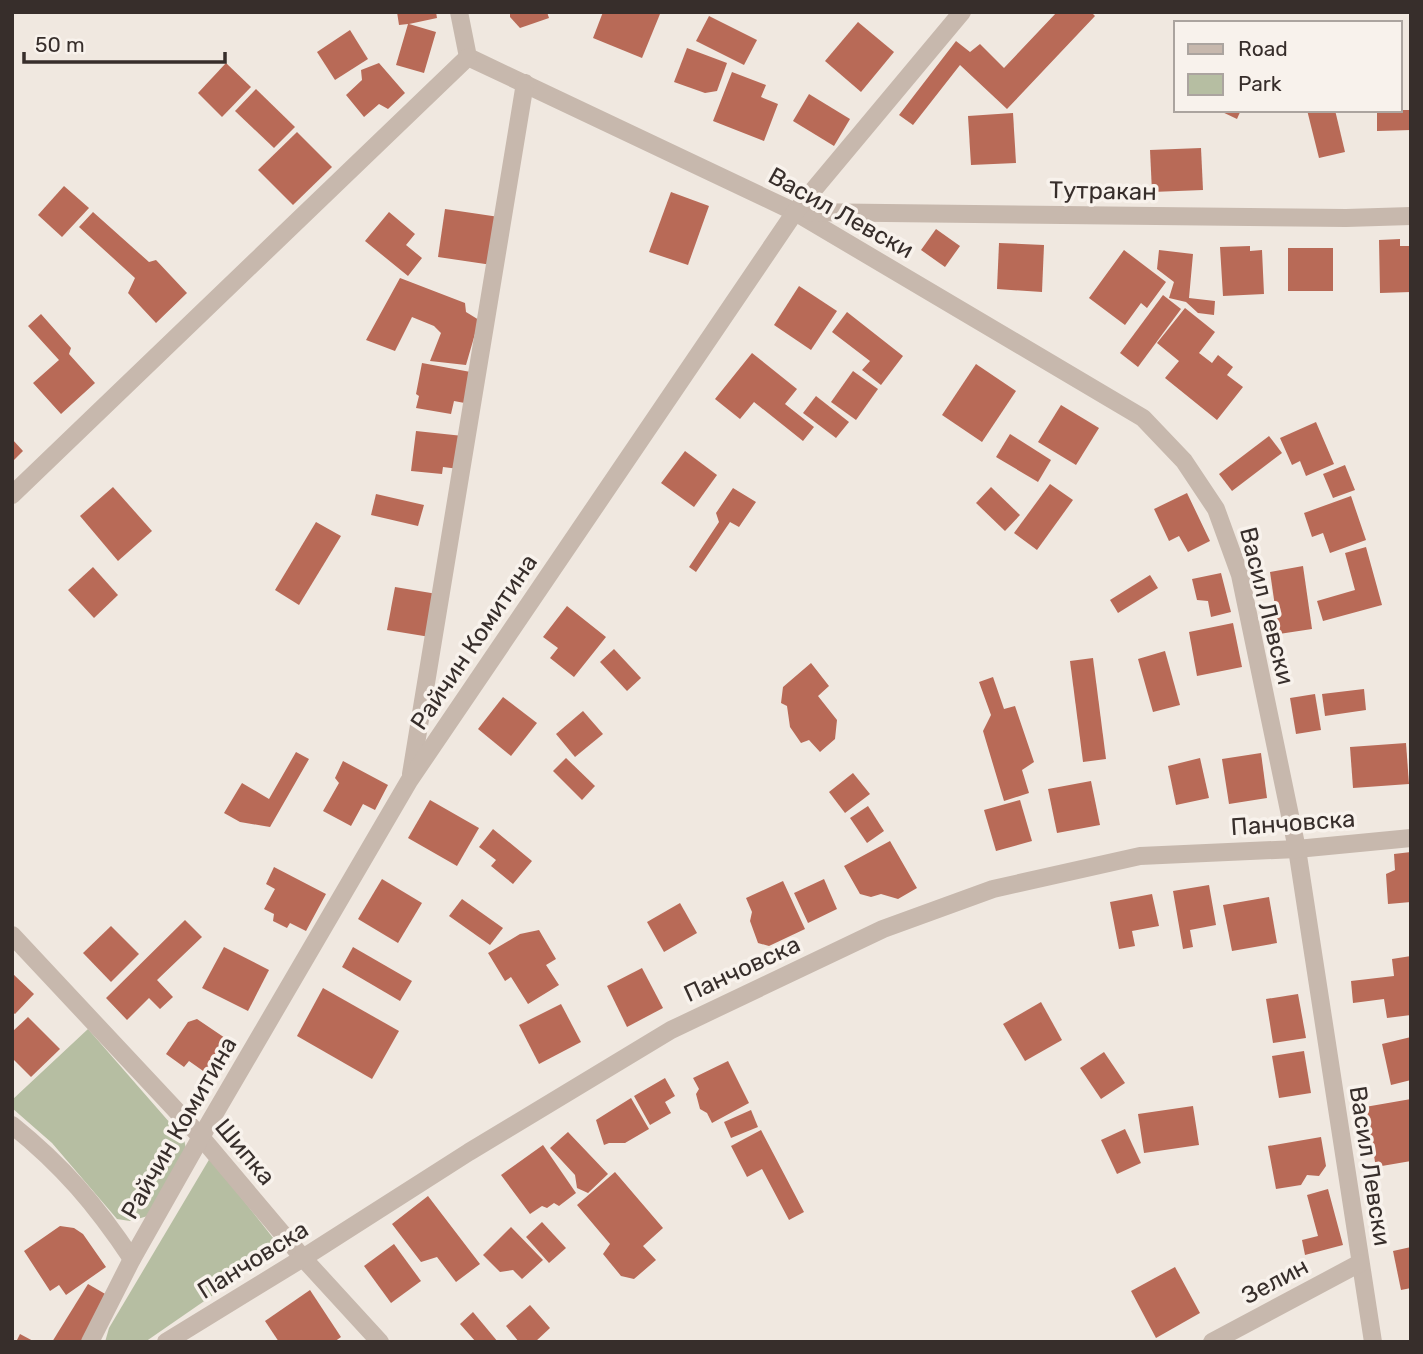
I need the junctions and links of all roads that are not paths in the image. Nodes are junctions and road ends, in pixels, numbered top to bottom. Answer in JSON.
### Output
{"nodes":[{"id":1,"x":459,"y":12,"type":"edge"},
{"id":2,"x":962,"y":12,"type":"edge"},
{"id":3,"x":468,"y":57,"type":"junction"},
{"id":4,"x":524,"y":83,"type":"junction"},
{"id":5,"x":795,"y":212,"type":"junction"},
{"id":6,"x":1411,"y":216,"type":"edge"},
{"id":7,"x":12,"y":495,"type":"edge"},
{"id":8,"x":410,"y":781,"type":"junction"},
{"id":9,"x":1411,"y":838,"type":"edge"},
{"id":10,"x":1297,"y":849,"type":"junction"},
{"id":11,"x":12,"y":935,"type":"edge"},
{"id":12,"x":12,"y":1125,"type":"edge"},
{"id":13,"x":201,"y":1137,"type":"junction"},
{"id":14,"x":303,"y":1258,"type":"junction"},
{"id":15,"x":132,"y":1259,"type":"junction"},
{"id":16,"x":1360,"y":1263,"type":"junction"},
{"id":17,"x":90,"y":1342,"type":"edge"},
{"id":18,"x":166,"y":1342,"type":"edge"},
{"id":19,"x":380,"y":1342,"type":"edge"},
{"id":20,"x":1212,"y":1342,"type":"edge"},
{"id":21,"x":1373,"y":1342,"type":"edge"}],
"edges":[{"from":1,"to":3,"type":"street"},
{"from":2,"to":5,"type":"street","name":"Райчин Комитина"},
{"from":3,"to":4,"type":"street","name":"Васил Левски"},
{"from":3,"to":7,"type":"street"},
{"from":4,"to":5,"type":"street","name":"Васил Левски"},
{"from":4,"to":8,"type":"street"},
{"from":5,"to":6,"type":"street","name":"Тутракан"},
{"from":5,"to":8,"type":"street","name":"Райчин Комитина"},
{"from":5,"to":10,"type":"street","name":"Васил Левски"},
{"from":8,"to":13,"type":"street","name":"Райчин Комитина"},
{"from":9,"to":10,"type":"street","name":"Панчовска"},
{"from":10,"to":14,"type":"street","name":"Панчовска"},
{"from":10,"to":16,"type":"street","name":"Васил Левски"},
{"from":11,"to":13,"type":"street","name":"Шипка"},
{"from":12,"to":15,"type":"street"},
{"from":13,"to":14,"type":"street","name":"Шипка"},
{"from":13,"to":15,"type":"street","name":"Райчин Комитина"},
{"from":14,"to":18,"type":"street","name":"Панчовска"},
{"from":14,"to":19,"type":"street","name":"Шипка"},
{"from":15,"to":17,"type":"street","name":"Райчин Комитина"},
{"from":16,"to":20,"type":"street","name":"Зелин"},
{"from":16,"to":21,"type":"street","name":"Васил Левски"}]}
